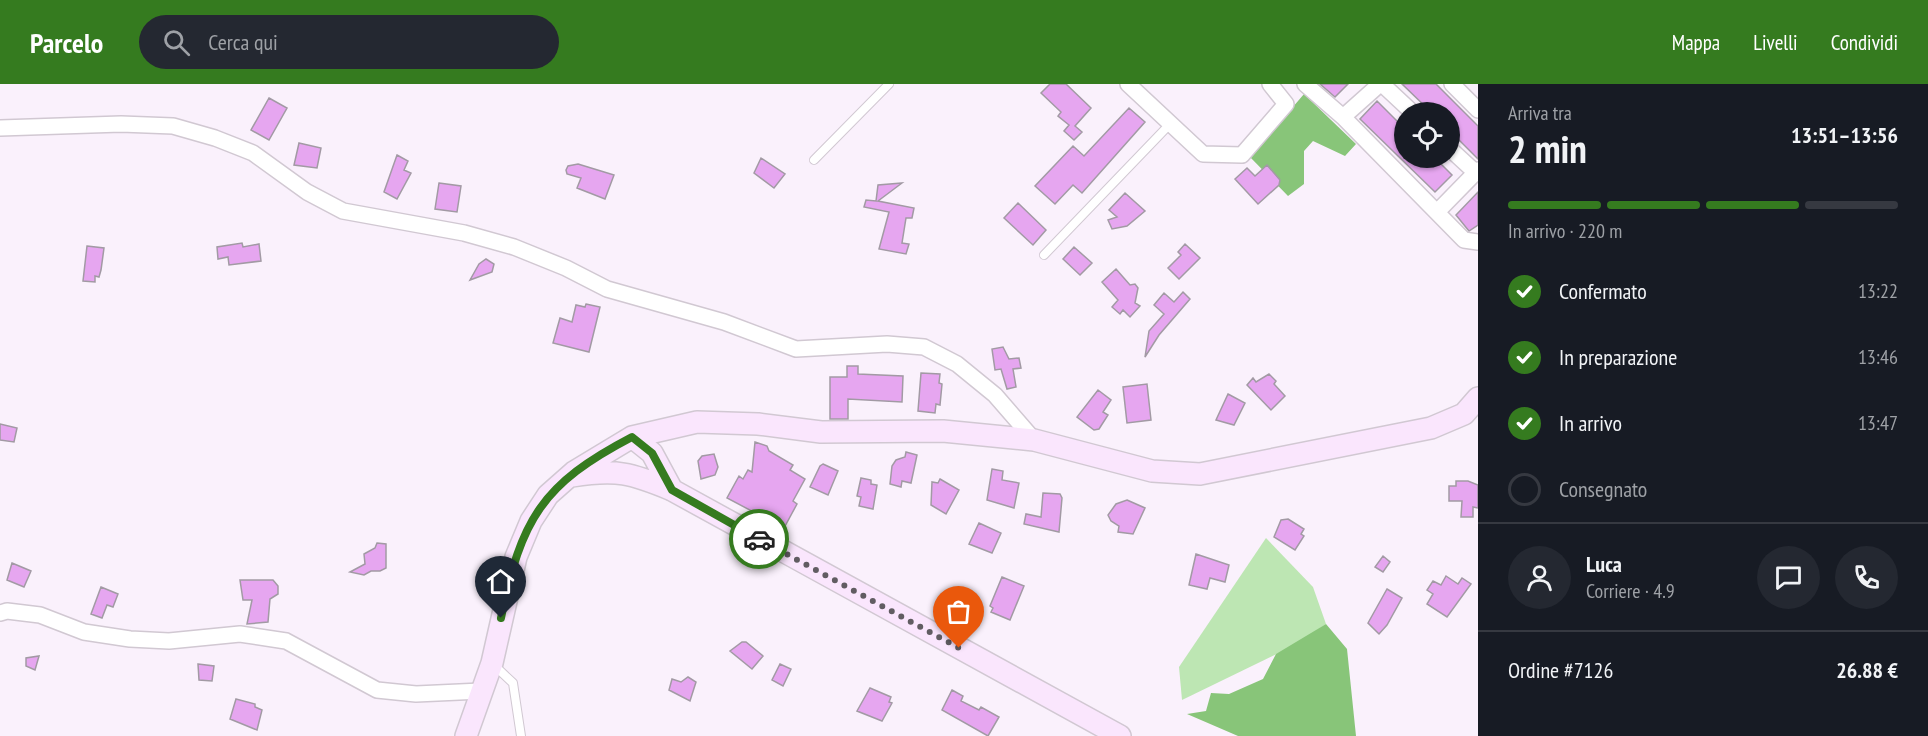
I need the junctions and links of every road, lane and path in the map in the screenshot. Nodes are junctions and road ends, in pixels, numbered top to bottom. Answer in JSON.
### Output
{"nodes":[{"id":1,"x":889,"y":84,"type":"edge"},
{"id":2,"x":1128,"y":84,"type":"edge"},
{"id":3,"x":1270,"y":84,"type":"edge"},
{"id":4,"x":1305,"y":84,"type":"edge"},
{"id":5,"x":1381,"y":84,"type":"edge"},
{"id":6,"x":1452,"y":84,"type":"edge"},
{"id":7,"x":1474,"y":99,"type":"edge"},
{"id":8,"x":1401,"y":102,"type":"edge"},
{"id":9,"x":1342,"y":117,"type":"junction"},
{"id":10,"x":1170,"y":124,"type":"junction"},
{"id":11,"x":0,"y":128,"type":"edge"},
{"id":12,"x":1460,"y":157,"type":"edge"},
{"id":13,"x":813,"y":160,"type":"dead end"},
{"id":14,"x":1476,"y":171,"type":"edge"},
{"id":15,"x":1437,"y":212,"type":"junction"},
{"id":16,"x":1478,"y":242,"type":"edge"},
{"id":17,"x":1044,"y":255,"type":"dead end"},
{"id":18,"x":1478,"y":398,"type":"edge"},
{"id":19,"x":669,"y":428,"type":"junction"},
{"id":20,"x":632,"y":437,"type":"junction"},
{"id":21,"x":1034,"y":440,"type":"junction"},
{"id":22,"x":633,"y":474,"type":"junction"},
{"id":23,"x":569,"y":476,"type":"junction"},
{"id":24,"x":666,"y":481,"type":"junction"},
{"id":25,"x":2,"y":611,"type":"edge"},
{"id":26,"x":492,"y":663,"type":"junction"},
{"id":27,"x":481,"y":691,"type":"junction"},
{"id":28,"x":466,"y":736,"type":"edge"},
{"id":29,"x":521,"y":736,"type":"edge"},
{"id":30,"x":1120,"y":736,"type":"edge"}],
"edges":[{"from":1,"to":13,"type":"lane"},
{"from":2,"to":10,"type":"street"},
{"from":3,"to":10,"type":"street"},
{"from":4,"to":9,"type":"street"},
{"from":5,"to":8,"type":"street"},
{"from":5,"to":9,"type":"street"},
{"from":6,"to":7,"type":"street"},
{"from":9,"to":15,"type":"street"},
{"from":10,"to":17,"type":"lane"},
{"from":11,"to":21,"type":"street"},
{"from":12,"to":14,"type":"street"},
{"from":14,"to":15,"type":"street"},
{"from":15,"to":16,"type":"street"},
{"from":18,"to":21,"type":"street"},
{"from":19,"to":20,"type":"street"},
{"from":19,"to":21,"type":"street"},
{"from":19,"to":24,"type":"street"},
{"from":20,"to":22,"type":"street"},
{"from":20,"to":23,"type":"street"},
{"from":20,"to":24,"type":"street"},
{"from":22,"to":23,"type":"street"},
{"from":22,"to":24,"type":"street"},
{"from":23,"to":26,"type":"street"},
{"from":24,"to":30,"type":"street"},
{"from":25,"to":27,"type":"street"},
{"from":26,"to":27,"type":"street"},
{"from":26,"to":29,"type":"lane"},
{"from":27,"to":28,"type":"street"}]}
